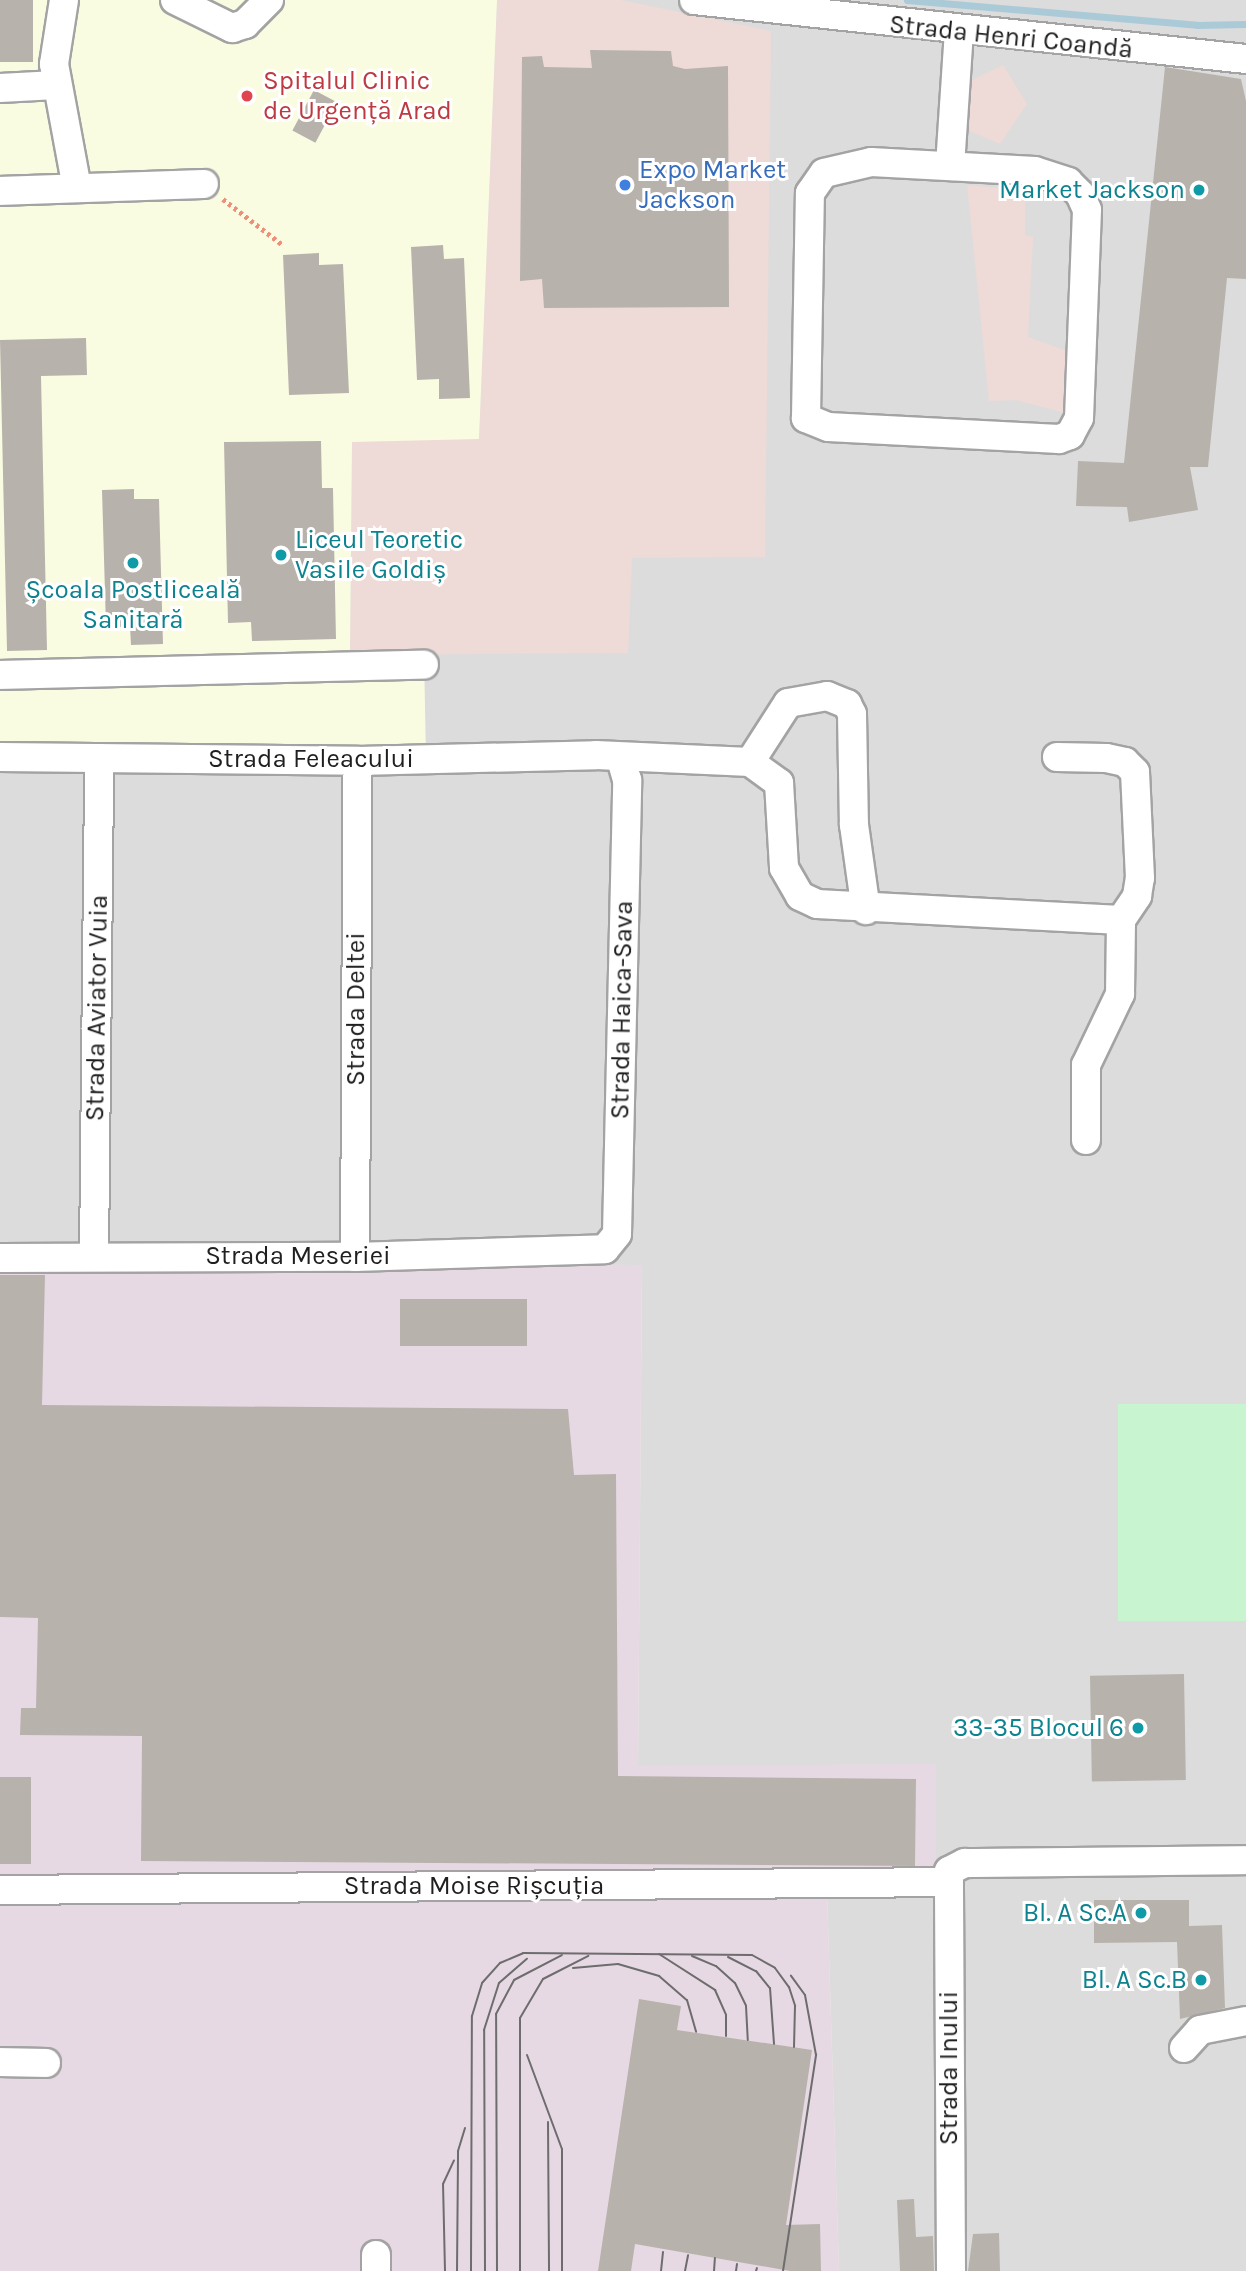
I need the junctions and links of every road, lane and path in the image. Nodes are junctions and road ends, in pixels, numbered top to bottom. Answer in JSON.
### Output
{"nodes":[{"id":1,"x":64,"y":0,"type":"edge"},
{"id":2,"x":269,"y":0,"type":"edge"},
{"id":3,"x":694,"y":0,"type":"edge"},
{"id":4,"x":182,"y":2,"type":"edge"},
{"id":5,"x":959,"y":31,"type":"junction"},
{"id":6,"x":1246,"y":59,"type":"edge"},
{"id":7,"x":56,"y":85,"type":"junction"},
{"id":8,"x":0,"y":88,"type":"edge"},
{"id":9,"x":950,"y":166,"type":"junction"},
{"id":10,"x":204,"y":184,"type":"joint"},
{"id":11,"x":77,"y":188,"type":"junction"},
{"id":12,"x":0,"y":191,"type":"edge"},
{"id":13,"x":283,"y":245,"type":"dead end"},
{"id":14,"x":424,"y":665,"type":"dead end"},
{"id":15,"x":0,"y":675,"type":"edge"},
{"id":16,"x":0,"y":757,"type":"edge"},
{"id":17,"x":1057,"y":757,"type":"dead end"},
{"id":18,"x":99,"y":758,"type":"junction"},
{"id":19,"x":621,"y":760,"type":"junction"},
{"id":20,"x":358,"y":761,"type":"junction"},
{"id":21,"x":750,"y":762,"type":"junction"},
{"id":22,"x":866,"y":910,"type":"junction"},
{"id":23,"x":1121,"y":920,"type":"junction"},
{"id":24,"x":1086,"y":1140,"type":"dead end"},
{"id":25,"x":597,"y":1252,"type":"joint"},
{"id":26,"x":94,"y":1257,"type":"junction"},
{"id":27,"x":355,"y":1257,"type":"junction"},
{"id":28,"x":0,"y":1258,"type":"edge"},
{"id":29,"x":1246,"y":1860,"type":"edge"},
{"id":30,"x":950,"y":1875,"type":"junction"},
{"id":31,"x":0,"y":1890,"type":"edge"},
{"id":32,"x":1246,"y":2021,"type":"edge"},
{"id":33,"x":1184,"y":2048,"type":"dead end"},
{"id":34,"x":0,"y":2062,"type":"edge"},
{"id":35,"x":46,"y":2063,"type":"dead end"},
{"id":36,"x":951,"y":2271,"type":"edge"}],
"edges":[{"from":1,"to":7,"type":"street"},
{"from":2,"to":4,"type":"street"},
{"from":3,"to":5,"type":"street","name":"Strada Henri Coandă"},
{"from":5,"to":6,"type":"street","name":"Strada Henri Coandă"},
{"from":5,"to":9,"type":"street"},
{"from":7,"to":8,"type":"street"},
{"from":7,"to":11,"type":"street"},
{"from":9,"to":9,"type":"street"},
{"from":10,"to":11,"type":"street"},
{"from":10,"to":13,"type":"path"},
{"from":11,"to":12,"type":"street"},
{"from":14,"to":15,"type":"street"},
{"from":16,"to":18,"type":"street","name":"Strada Feleacului"},
{"from":17,"to":23,"type":"street"},
{"from":18,"to":20,"type":"street","name":"Strada Feleacului"},
{"from":18,"to":26,"type":"street","name":"Strada Aviator Vuia"},
{"from":19,"to":20,"type":"street","name":"Strada Feleacului"},
{"from":19,"to":21,"type":"street","name":"Strada Feleacului"},
{"from":19,"to":25,"type":"street","name":"Strada Haica-Sava"},
{"from":20,"to":27,"type":"street","name":"Strada Deltei"},
{"from":21,"to":22,"type":"street"},
{"from":21,"to":22,"type":"street"},
{"from":22,"to":23,"type":"street"},
{"from":23,"to":24,"type":"street"},
{"from":25,"to":27,"type":"street","name":"Strada Meseriei"},
{"from":26,"to":27,"type":"street","name":"Strada Meseriei"},
{"from":26,"to":28,"type":"street","name":"Strada Meseriei"},
{"from":29,"to":30,"type":"street","name":"Strada Moise Rișcuția"},
{"from":30,"to":31,"type":"street","name":"Strada Moise Rișcuția"},
{"from":30,"to":36,"type":"street","name":"Strada Inului"},
{"from":32,"to":33,"type":"street"},
{"from":34,"to":35,"type":"street"}]}
